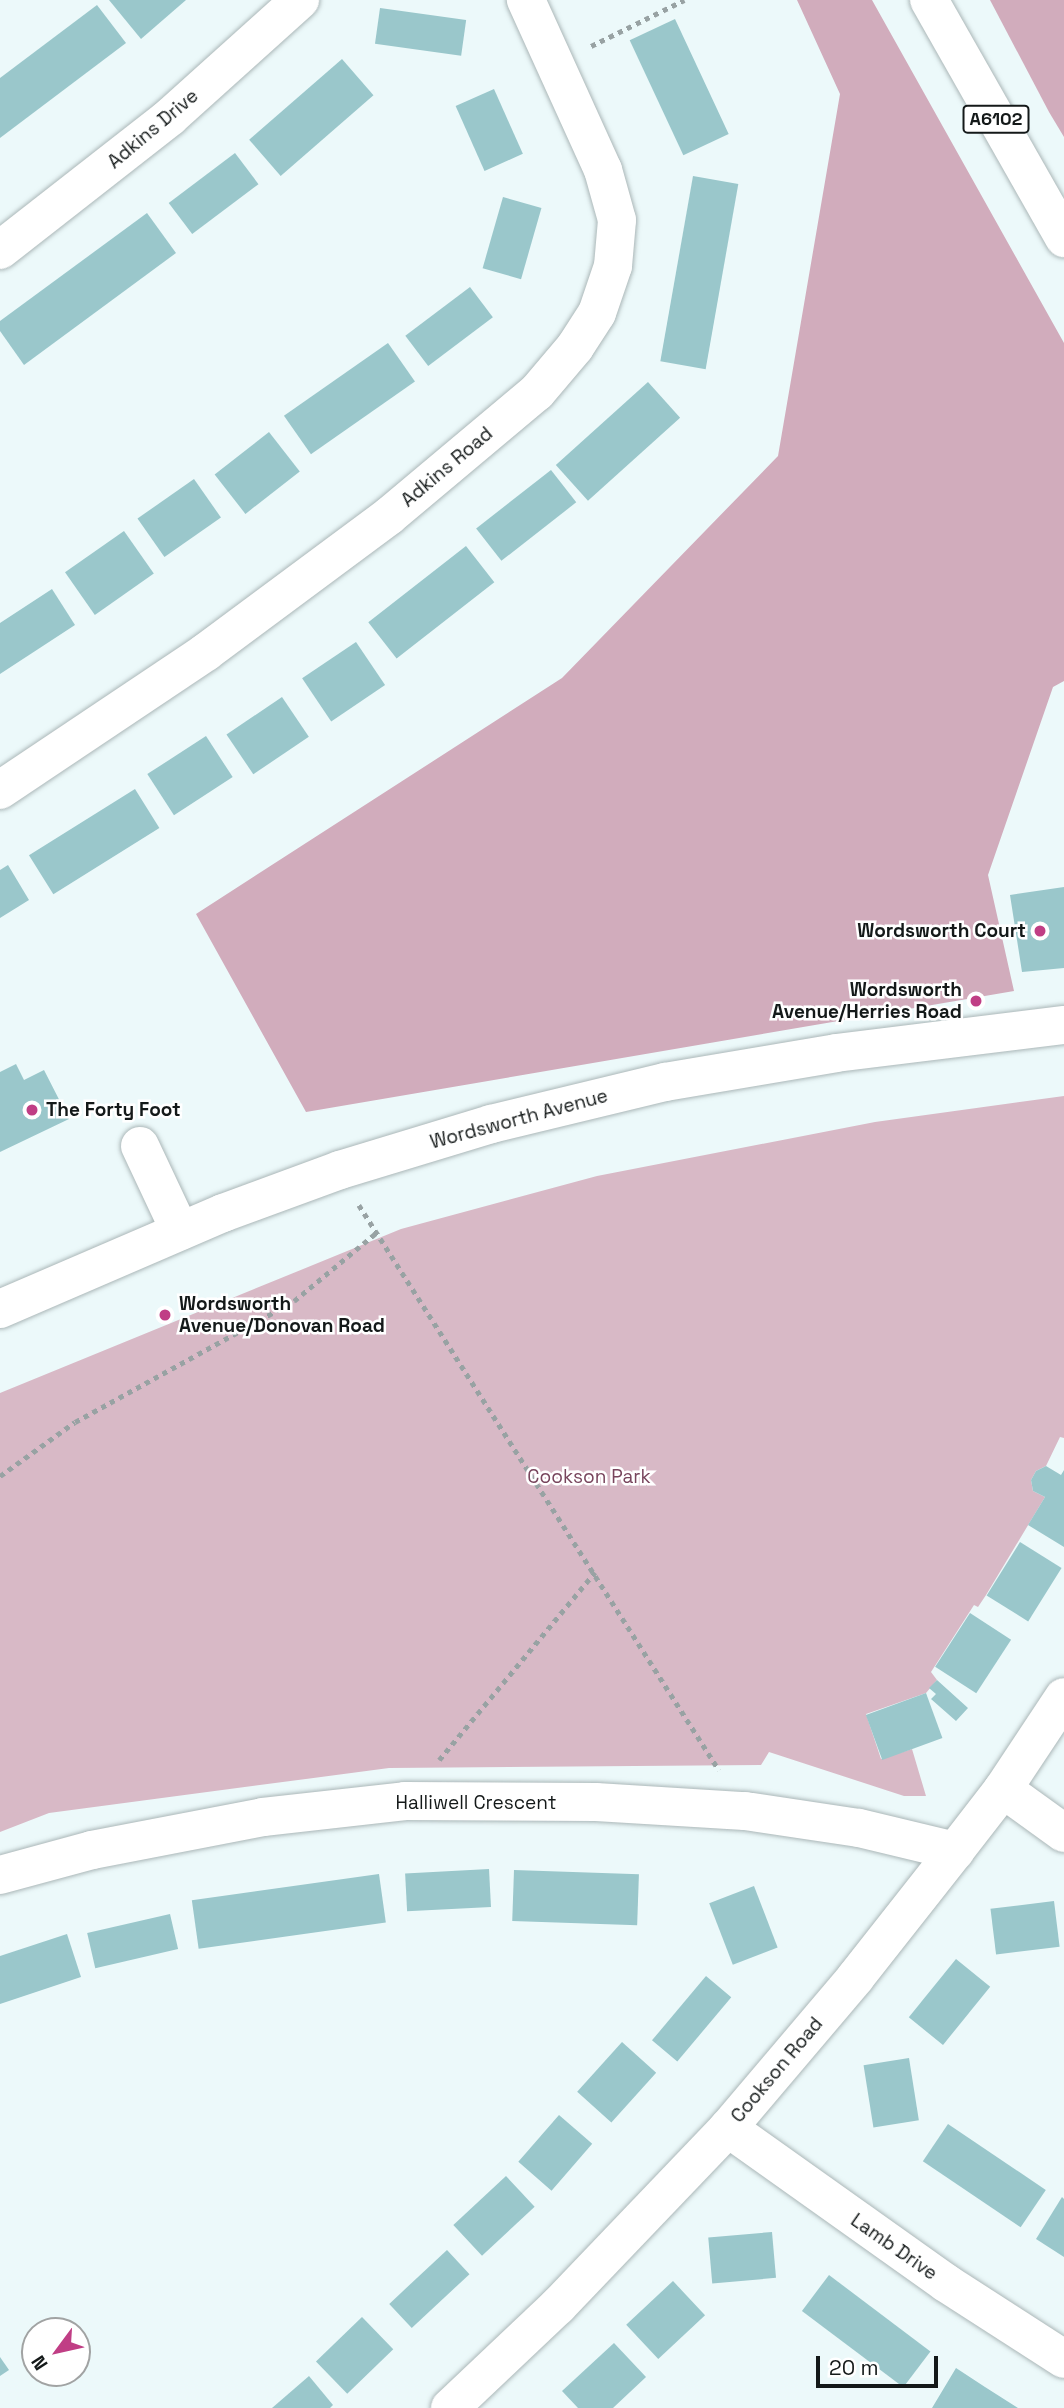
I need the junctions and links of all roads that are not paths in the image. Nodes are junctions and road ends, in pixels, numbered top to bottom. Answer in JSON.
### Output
{"nodes":[{"id":1,"x":300,"y":0,"type":"edge"},
{"id":2,"x":526,"y":0,"type":"edge"},
{"id":3,"x":929,"y":0,"type":"edge"},
{"id":4,"x":1064,"y":238,"type":"edge"},
{"id":5,"x":0,"y":250,"type":"edge"},
{"id":6,"x":0,"y":790,"type":"edge"},
{"id":7,"x":1064,"y":1025,"type":"edge"},
{"id":8,"x":140,"y":1146,"type":"dead end"},
{"id":9,"x":180,"y":1231,"type":"junction"},
{"id":10,"x":0,"y":1309,"type":"edge"},
{"id":11,"x":1064,"y":1697,"type":"edge"},
{"id":12,"x":1003,"y":1789,"type":"junction"},
{"id":13,"x":1064,"y":1833,"type":"edge"},
{"id":14,"x":955,"y":1851,"type":"junction"},
{"id":15,"x":0,"y":1875,"type":"edge"},
{"id":16,"x":728,"y":2128,"type":"junction"},
{"id":17,"x":1064,"y":2359,"type":"edge"},
{"id":18,"x":450,"y":2408,"type":"edge"}],
"edges":[{"from":1,"to":5,"type":"street","name":"Adkins Drive"},
{"from":2,"to":6,"type":"street","name":"Adkins Road"},
{"from":3,"to":4,"type":"street","number":"A6102"},
{"from":7,"to":9,"type":"street","name":"Wordsworth Avenue"},
{"from":8,"to":9,"type":"street"},
{"from":9,"to":10,"type":"street","name":"Wordsworth Avenue"},
{"from":11,"to":12,"type":"street","name":"Cookson Road"},
{"from":12,"to":13,"type":"street"},
{"from":12,"to":14,"type":"street","name":"Cookson Road"},
{"from":14,"to":15,"type":"street","name":"Halliwell Crescent"},
{"from":14,"to":16,"type":"street","name":"Cookson Road"},
{"from":16,"to":17,"type":"street","name":"Lamb Drive"},
{"from":16,"to":18,"type":"street","name":"Cookson Road"}]}
